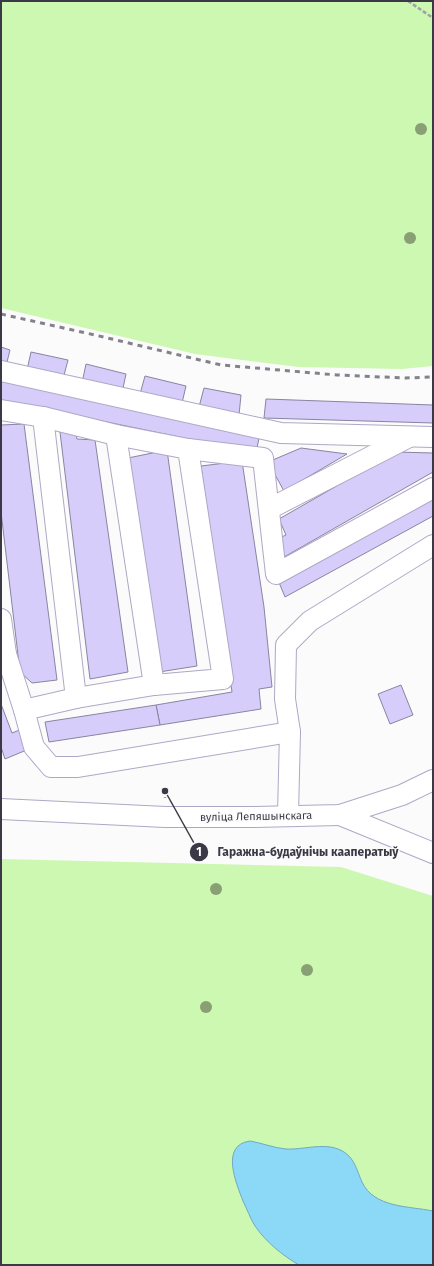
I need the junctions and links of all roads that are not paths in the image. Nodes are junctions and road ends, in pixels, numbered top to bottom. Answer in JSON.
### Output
{"nodes":[{"id":1,"x":1,"y":371,"type":"edge"},
{"id":2,"x":1,"y":410,"type":"edge"},
{"id":3,"x":43,"y":417,"type":"junction"},
{"id":4,"x":281,"y":433,"type":"junction"},
{"id":5,"x":116,"y":435,"type":"junction"},
{"id":6,"x":410,"y":436,"type":"junction"},
{"id":7,"x":433,"y":437,"type":"edge"},
{"id":8,"x":188,"y":449,"type":"junction"},
{"id":9,"x":263,"y":458,"type":"junction"},
{"id":10,"x":433,"y":488,"type":"edge"},
{"id":11,"x":269,"y":509,"type":"junction"},
{"id":12,"x":433,"y":545,"type":"edge"},
{"id":13,"x":1,"y":619,"type":"edge"},
{"id":14,"x":3,"y":653,"type":"edge"},
{"id":15,"x":154,"y":685,"type":"junction"},
{"id":16,"x":76,"y":698,"type":"junction"},
{"id":17,"x":24,"y":710,"type":"junction"},
{"id":18,"x":290,"y":732,"type":"junction"},
{"id":19,"x":433,"y":780,"type":"edge"},
{"id":20,"x":1,"y":809,"type":"edge"},
{"id":21,"x":288,"y":815,"type":"junction"},
{"id":22,"x":340,"y":815,"type":"junction"},
{"id":23,"x":433,"y":853,"type":"edge"}],
"edges":[{"from":1,"to":4,"type":"street"},
{"from":2,"to":3,"type":"street"},
{"from":3,"to":5,"type":"street"},
{"from":3,"to":16,"type":"street"},
{"from":4,"to":6,"type":"street"},
{"from":4,"to":9,"type":"street"},
{"from":5,"to":8,"type":"street"},
{"from":5,"to":15,"type":"street"},
{"from":6,"to":7,"type":"street"},
{"from":6,"to":11,"type":"street"},
{"from":8,"to":9,"type":"street"},
{"from":8,"to":15,"type":"street"},
{"from":9,"to":11,"type":"street"},
{"from":10,"to":11,"type":"street"},
{"from":12,"to":18,"type":"street"},
{"from":13,"to":14,"type":"street"},
{"from":14,"to":17,"type":"street"},
{"from":15,"to":16,"type":"street"},
{"from":16,"to":17,"type":"street"},
{"from":17,"to":18,"type":"street"},
{"from":18,"to":21,"type":"street"},
{"from":19,"to":22,"type":"street","name":"вуліца Лепяшынскага"},
{"from":20,"to":21,"type":"street","name":"вуліца Лепяшынскага"},
{"from":21,"to":22,"type":"street","name":"вуліца Лепяшынскага"},
{"from":22,"to":23,"type":"street"}]}
